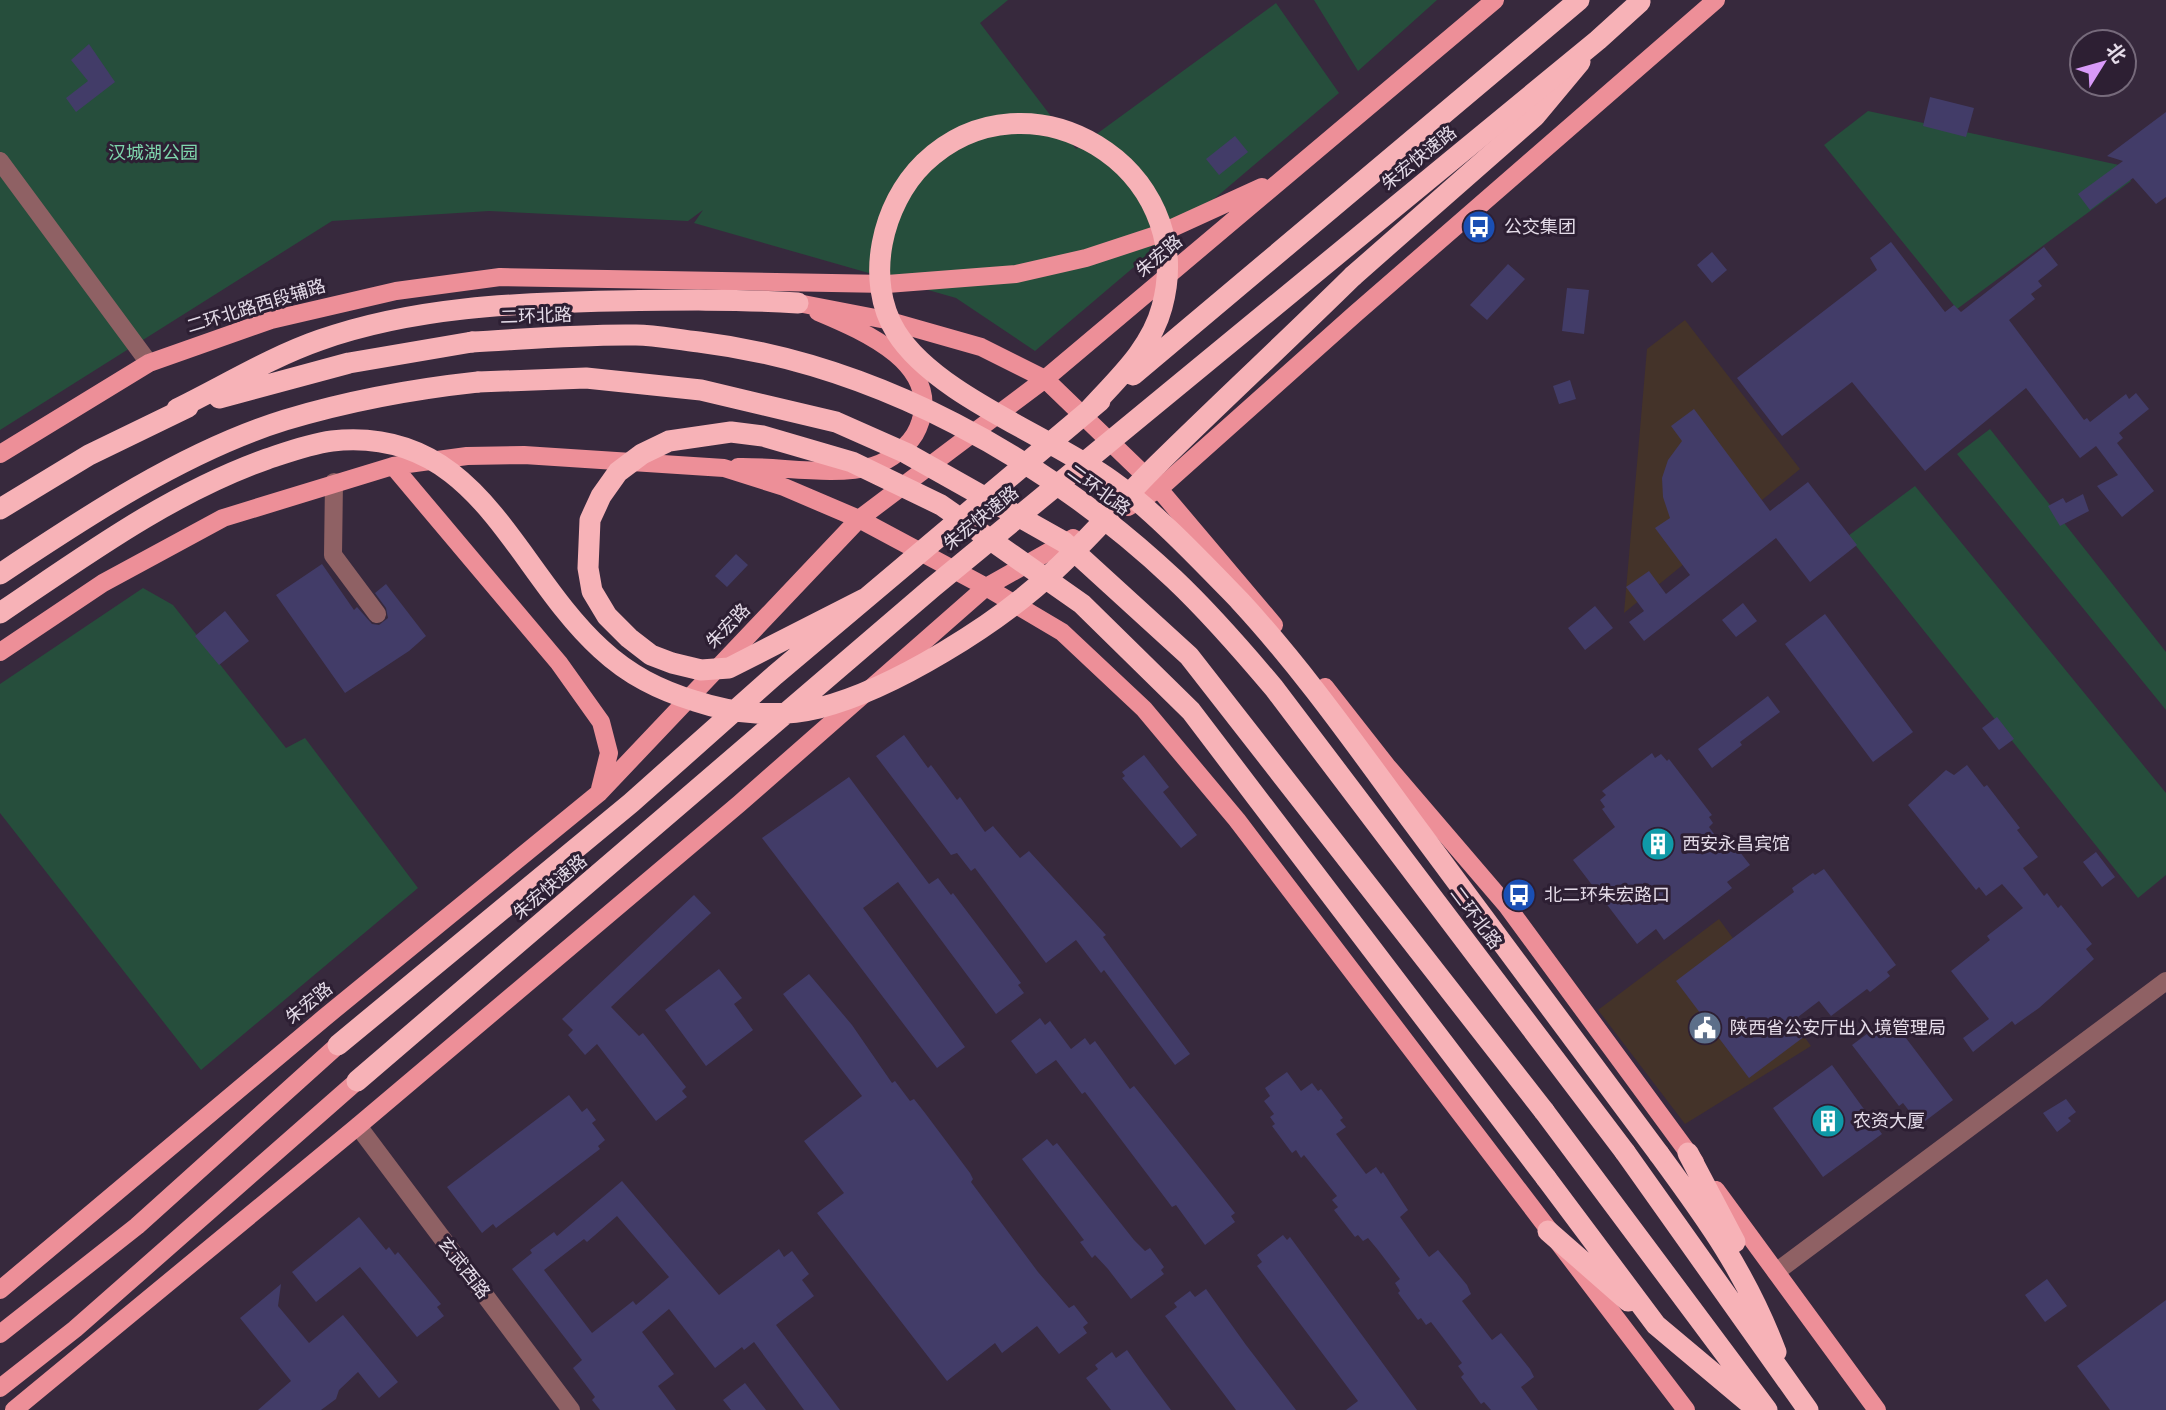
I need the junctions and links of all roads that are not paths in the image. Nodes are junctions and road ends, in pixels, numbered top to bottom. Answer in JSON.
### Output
{"nodes":[{"id":1,"x":1495,"y":0,"type":"edge"},
{"id":2,"x":1579,"y":0,"type":"edge"},
{"id":3,"x":1716,"y":0,"type":"edge"},
{"id":4,"x":1641,"y":1,"type":"edge"},
{"id":5,"x":1598,"y":40,"type":"junction"},
{"id":6,"x":0,"y":160,"type":"edge"},
{"id":7,"x":1289,"y":174,"type":"junction"},
{"id":8,"x":736,"y":279,"type":"junction"},
{"id":9,"x":671,"y":300,"type":"junction"},
{"id":10,"x":798,"y":303,"type":"junction"},
{"id":11,"x":149,"y":363,"type":"junction"},
{"id":12,"x":1045,"y":379,"type":"junction"},
{"id":13,"x":177,"y":410,"type":"junction"},
{"id":14,"x":1089,"y":410,"type":"junction"},
{"id":15,"x":0,"y":454,"type":"edge"},
{"id":16,"x":393,"y":466,"type":"junction"},
{"id":17,"x":724,"y":468,"type":"junction"},
{"id":18,"x":334,"y":482,"type":"junction"},
{"id":19,"x":1159,"y":489,"type":"junction"},
{"id":20,"x":0,"y":509,"type":"edge"},
{"id":21,"x":859,"y":519,"type":"junction"},
{"id":22,"x":0,"y":574,"type":"edge"},
{"id":23,"x":986,"y":587,"type":"junction"},
{"id":24,"x":864,"y":599,"type":"junction"},
{"id":25,"x":0,"y":613,"type":"edge"},
{"id":26,"x":377,"y":614,"type":"dead end"},
{"id":27,"x":0,"y":652,"type":"edge"},
{"id":28,"x":598,"y":793,"type":"junction"},
{"id":29,"x":2166,"y":981,"type":"edge"},
{"id":30,"x":338,"y":1045,"type":"joint"},
{"id":31,"x":357,"y":1081,"type":"joint"},
{"id":32,"x":358,"y":1126,"type":"junction"},
{"id":33,"x":1688,"y":1153,"type":"junction"},
{"id":34,"x":1548,"y":1231,"type":"junction"},
{"id":35,"x":1776,"y":1272,"type":"junction"},
{"id":36,"x":0,"y":1290,"type":"edge"},
{"id":37,"x":1756,"y":1300,"type":"junction"},
{"id":38,"x":1656,"y":1325,"type":"junction"},
{"id":39,"x":0,"y":1334,"type":"edge"},
{"id":40,"x":1786,"y":1381,"type":"junction"},
{"id":41,"x":0,"y":1388,"type":"edge"},
{"id":42,"x":13,"y":1410,"type":"edge"},
{"id":43,"x":571,"y":1410,"type":"edge"},
{"id":44,"x":1686,"y":1410,"type":"edge"},
{"id":45,"x":1758,"y":1410,"type":"edge"},
{"id":46,"x":1767,"y":1410,"type":"edge"},
{"id":47,"x":1808,"y":1410,"type":"edge"},
{"id":48,"x":1877,"y":1410,"type":"edge"}],
"edges":[{"from":1,"to":7,"type":"main road","name":"朱宏路"},
{"from":2,"to":14,"type":"highway","name":"朱宏快速路","bridge":true},
{"from":3,"to":19,"type":"main road"},
{"from":4,"to":5,"type":"highway","name":"朱宏快速路","bridge":true},
{"from":5,"to":25,"type":"highway","bridge":true},
{"from":5,"to":31,"type":"highway","name":"朱宏快速路","bridge":true},
{"from":6,"to":11,"type":"street"},
{"from":7,"to":8,"type":"main road","name":"二环北路西段辅路"},
{"from":7,"to":12,"type":"main road","name":"朱宏路"},
{"from":8,"to":9,"type":"main road"},
{"from":8,"to":10,"type":"main road"},
{"from":8,"to":11,"type":"main road","name":"二环北路西段辅路"},
{"from":9,"to":10,"type":"highway"},
{"from":9,"to":13,"type":"highway"},
{"from":10,"to":12,"type":"main road"},
{"from":10,"to":17,"type":"main road"},
{"from":11,"to":15,"type":"main road","name":"二环北路西段辅路"},
{"from":12,"to":19,"type":"main road"},
{"from":12,"to":21,"type":"main road","name":"朱宏路"},
{"from":13,"to":20,"type":"highway","name":"二环北路"},
{"from":13,"to":40,"type":"highway","name":"二环北路","bridge":true},
{"from":14,"to":24,"type":"highway","name":"朱宏快速路","bridge":true},
{"from":14,"to":37,"type":"highway","bridge":true},
{"from":16,"to":17,"type":"main road"},
{"from":16,"to":18,"type":"main road"},
{"from":16,"to":28,"type":"main road"},
{"from":17,"to":21,"type":"main road"},
{"from":18,"to":26,"type":"street"},
{"from":18,"to":27,"type":"main road"},
{"from":19,"to":23,"type":"main road"},
{"from":19,"to":33,"type":"main road"},
{"from":21,"to":23,"type":"main road"},
{"from":21,"to":28,"type":"main road","name":"朱宏路"},
{"from":22,"to":46,"type":"highway","bridge":true},
{"from":23,"to":32,"type":"main road"},
{"from":23,"to":34,"type":"main road"},
{"from":24,"to":30,"type":"highway","name":"朱宏快速路","bridge":true},
{"from":24,"to":38,"type":"highway","bridge":true},
{"from":28,"to":36,"type":"main road","name":"朱宏路"},
{"from":29,"to":35,"type":"street"},
{"from":30,"to":39,"type":"main road"},
{"from":31,"to":41,"type":"main road"},
{"from":32,"to":42,"type":"main road"},
{"from":32,"to":43,"type":"street","name":"玄武西路"},
{"from":33,"to":35,"type":"main road"},
{"from":33,"to":37,"type":"highway"},
{"from":34,"to":38,"type":"highway"},
{"from":34,"to":44,"type":"main road"},
{"from":35,"to":48,"type":"main road"},
{"from":37,"to":40,"type":"highway"},
{"from":38,"to":45,"type":"highway"},
{"from":40,"to":47,"type":"highway","name":"二环北路"}]}
